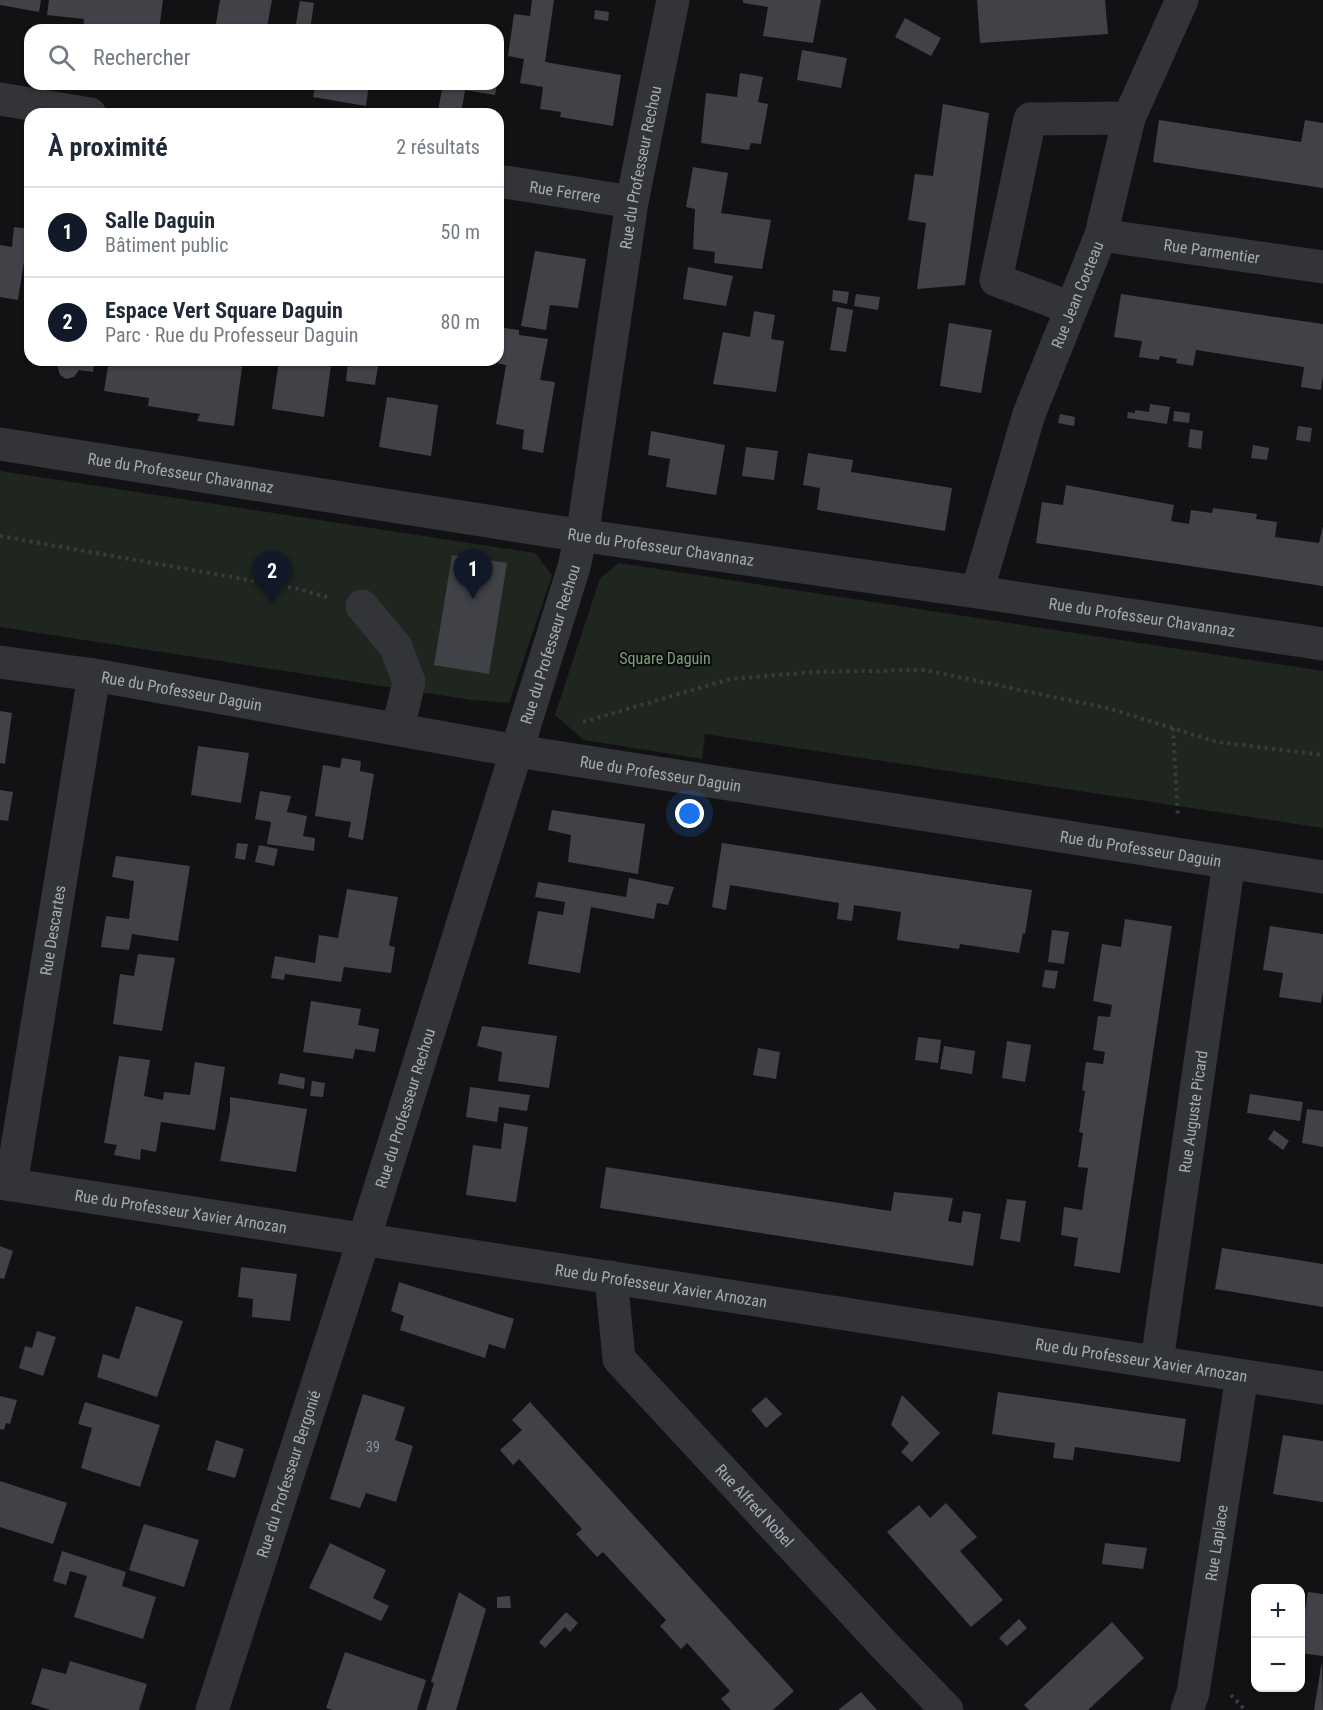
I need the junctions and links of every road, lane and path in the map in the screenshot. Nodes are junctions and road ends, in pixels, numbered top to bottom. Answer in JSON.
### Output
{"nodes":[{"id":1,"x":673,"y":0,"type":"edge"},
{"id":2,"x":1182,"y":0,"type":"edge"},
{"id":3,"x":0,"y":99,"type":"edge"},
{"id":4,"x":54,"y":108,"type":"edge"},
{"id":5,"x":1129,"y":118,"type":"junction"},
{"id":6,"x":504,"y":182,"type":"edge"},
{"id":7,"x":632,"y":202,"type":"junction"},
{"id":8,"x":1101,"y":235,"type":"junction"},
{"id":9,"x":1323,"y":267,"type":"edge"},
{"id":10,"x":1071,"y":308,"type":"junction"},
{"id":11,"x":0,"y":444,"type":"edge"},
{"id":12,"x":581,"y":535,"type":"junction"},
{"id":13,"x":0,"y":536,"type":"edge"},
{"id":14,"x":977,"y":592,"type":"junction"},
{"id":15,"x":362,"y":606,"type":"joint"},
{"id":16,"x":1323,"y":644,"type":"edge"},
{"id":17,"x":0,"y":662,"type":"edge"},
{"id":18,"x":94,"y":675,"type":"junction"},
{"id":19,"x":398,"y":728,"type":"junction"},
{"id":20,"x":1173,"y":728,"type":"junction"},
{"id":21,"x":517,"y":751,"type":"junction"},
{"id":22,"x":1323,"y":755,"type":"edge"},
{"id":23,"x":550,"y":756,"type":"junction"},
{"id":24,"x":1180,"y":855,"type":"junction"},
{"id":25,"x":1229,"y":862,"type":"junction"},
{"id":26,"x":1323,"y":877,"type":"edge"},
{"id":27,"x":5,"y":1184,"type":"edge"},
{"id":28,"x":364,"y":1239,"type":"junction"},
{"id":29,"x":611,"y":1277,"type":"junction"},
{"id":30,"x":1157,"y":1361,"type":"junction"},
{"id":31,"x":1242,"y":1376,"type":"junction"},
{"id":32,"x":1323,"y":1388,"type":"edge"},
{"id":33,"x":212,"y":1710,"type":"edge"},
{"id":34,"x":947,"y":1710,"type":"edge"},
{"id":35,"x":1187,"y":1710,"type":"edge"}],
"edges":[{"from":1,"to":7,"type":"street","name":"Rue du Professeur Rechou"},
{"from":2,"to":5,"type":"street","name":"Rue Jean Cocteau"},
{"from":3,"to":4,"type":"street"},
{"from":5,"to":8,"type":"street","name":"Rue Jean Cocteau"},
{"from":5,"to":10,"type":"street"},
{"from":6,"to":7,"type":"street","name":"Rue Ferrere"},
{"from":7,"to":12,"type":"street","name":"Rue du Professeur Rechou"},
{"from":8,"to":9,"type":"street","name":"Rue Parmentier"},
{"from":8,"to":10,"type":"street","name":"Rue Jean Cocteau"},
{"from":10,"to":14,"type":"street","name":"Rue Jean Cocteau"},
{"from":11,"to":12,"type":"street","name":"Rue du Professeur Chavannaz"},
{"from":12,"to":14,"type":"street","name":"Rue du Professeur Chavannaz"},
{"from":12,"to":21,"type":"street","name":"Rue du Professeur Rechou"},
{"from":13,"to":15,"type":"path"},
{"from":14,"to":16,"type":"street","name":"Rue du Professeur Chavannaz"},
{"from":15,"to":19,"type":"street"},
{"from":17,"to":18,"type":"street","name":"Rue du Professeur Daguin"},
{"from":18,"to":19,"type":"street","name":"Rue du Professeur Daguin"},
{"from":18,"to":27,"type":"street","name":"Rue Descartes"},
{"from":19,"to":21,"type":"street","name":"Rue du Professeur Daguin"},
{"from":20,"to":22,"type":"path"},
{"from":20,"to":23,"type":"path"},
{"from":20,"to":24,"type":"path"},
{"from":21,"to":23,"type":"street","name":"Rue du Professeur Daguin"},
{"from":21,"to":28,"type":"street","name":"Rue du Professeur Rechou"},
{"from":23,"to":24,"type":"street","name":"Rue du Professeur Daguin"},
{"from":24,"to":25,"type":"street","name":"Rue du Professeur Daguin"},
{"from":25,"to":26,"type":"street","name":"Rue du Professeur Daguin"},
{"from":25,"to":30,"type":"street","name":"Rue Auguste Picard"},
{"from":27,"to":28,"type":"street","name":"Rue du Professeur Xavier Arnozan"},
{"from":28,"to":29,"type":"street","name":"Rue du Professeur Xavier Arnozan"},
{"from":28,"to":33,"type":"street","name":"Rue du Professeur Bergonié"},
{"from":29,"to":30,"type":"street","name":"Rue du Professeur Xavier Arnozan"},
{"from":29,"to":34,"type":"street","name":"Rue Alfred Nobel"},
{"from":30,"to":31,"type":"street","name":"Rue du Professeur Xavier Arnozan"},
{"from":31,"to":32,"type":"street","name":"Rue du Professeur Xavier Arnozan"},
{"from":31,"to":35,"type":"street","name":"Rue Laplace"}]}
